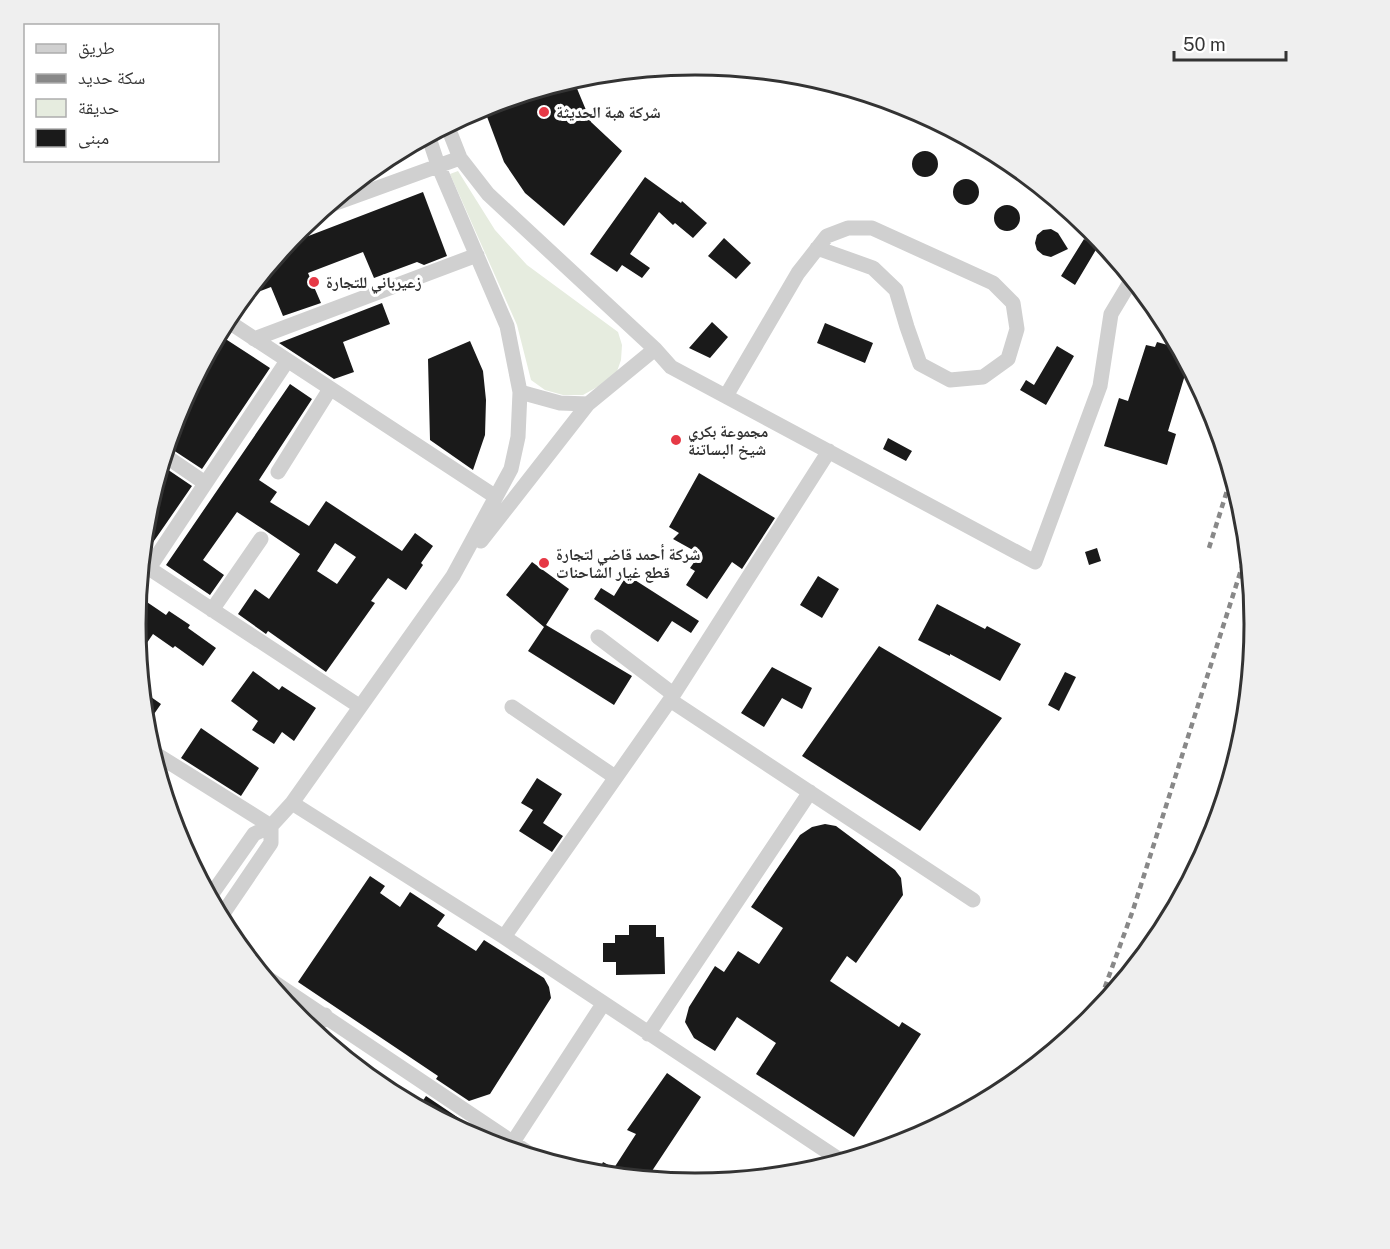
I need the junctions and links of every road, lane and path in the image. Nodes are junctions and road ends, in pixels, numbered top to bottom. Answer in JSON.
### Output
{"nodes":[{"id":1,"x":450,"y":133,"type":"edge"},
{"id":2,"x":431,"y":143,"type":"edge"},
{"id":3,"x":460,"y":158,"type":"junction"},
{"id":4,"x":438,"y":165,"type":"junction"},
{"id":5,"x":349,"y":198,"type":"edge"},
{"id":6,"x":817,"y":248,"type":"junction"},
{"id":7,"x":477,"y":255,"type":"junction"},
{"id":8,"x":1128,"y":286,"type":"edge"},
{"id":9,"x":234,"y":325,"type":"edge"},
{"id":10,"x":254,"y":339,"type":"junction"},
{"id":11,"x":655,"y":349,"type":"junction"},
{"id":12,"x":287,"y":361,"type":"junction"},
{"id":13,"x":330,"y":389,"type":"junction"},
{"id":14,"x":520,"y":392,"type":"junction"},
{"id":15,"x":726,"y":396,"type":"junction"},
{"id":16,"x":588,"y":404,"type":"junction"},
{"id":17,"x":829,"y":451,"type":"junction"},
{"id":18,"x":171,"y":460,"type":"edge"},
{"id":19,"x":278,"y":472,"type":"dead end"},
{"id":20,"x":205,"y":483,"type":"junction"},
{"id":21,"x":496,"y":497,"type":"junction"},
{"id":22,"x":261,"y":539,"type":"dead end"},
{"id":23,"x":150,"y":559,"type":"edge"},
{"id":24,"x":149,"y":568,"type":"edge"},
{"id":25,"x":453,"y":576,"type":"junction"},
{"id":26,"x":212,"y":610,"type":"junction"},
{"id":27,"x":598,"y":637,"type":"dead end"},
{"id":28,"x":672,"y":697,"type":"junction"},
{"id":29,"x":359,"y":706,"type":"junction"},
{"id":30,"x":512,"y":707,"type":"dead end"},
{"id":31,"x":162,"y":758,"type":"edge"},
{"id":32,"x":615,"y":777,"type":"junction"},
{"id":33,"x":810,"y":792,"type":"junction"},
{"id":34,"x":292,"y":803,"type":"junction"},
{"id":35,"x":271,"y":826,"type":"junction"},
{"id":36,"x":214,"y":890,"type":"edge"},
{"id":37,"x":974,"y":900,"type":"dead end"},
{"id":38,"x":226,"y":910,"type":"edge"},
{"id":39,"x":504,"y":937,"type":"junction"},
{"id":40,"x":283,"y":988,"type":"edge"},
{"id":41,"x":603,"y":1004,"type":"junction"},
{"id":42,"x":325,"y":1016,"type":"junction"},
{"id":43,"x":319,"y":1025,"type":"edge"},
{"id":44,"x":648,"y":1034,"type":"junction"},
{"id":45,"x":513,"y":1142,"type":"junction"},
{"id":46,"x":516,"y":1144,"type":"edge"},
{"id":47,"x":834,"y":1156,"type":"edge"}],
"edges":[{"from":1,"to":3,"type":"street"},
{"from":2,"to":4,"type":"street"},
{"from":3,"to":4,"type":"street"},
{"from":3,"to":11,"type":"street"},
{"from":4,"to":5,"type":"street"},
{"from":4,"to":7,"type":"street"},
{"from":6,"to":6,"type":"street"},
{"from":6,"to":15,"type":"street"},
{"from":7,"to":10,"type":"street"},
{"from":7,"to":14,"type":"street"},
{"from":8,"to":17,"type":"street"},
{"from":9,"to":10,"type":"street"},
{"from":10,"to":12,"type":"street"},
{"from":11,"to":15,"type":"street"},
{"from":11,"to":16,"type":"street"},
{"from":12,"to":13,"type":"street"},
{"from":12,"to":20,"type":"street"},
{"from":13,"to":19,"type":"street"},
{"from":13,"to":21,"type":"street"},
{"from":14,"to":16,"type":"street"},
{"from":14,"to":21,"type":"street"},
{"from":15,"to":17,"type":"street"},
{"from":16,"to":25,"type":"street"},
{"from":17,"to":28,"type":"street"},
{"from":18,"to":20,"type":"street"},
{"from":20,"to":23,"type":"street"},
{"from":21,"to":25,"type":"street"},
{"from":22,"to":26,"type":"street"},
{"from":24,"to":26,"type":"street"},
{"from":25,"to":29,"type":"street"},
{"from":26,"to":29,"type":"street"},
{"from":27,"to":28,"type":"street"},
{"from":28,"to":32,"type":"street"},
{"from":28,"to":33,"type":"street"},
{"from":29,"to":34,"type":"street"},
{"from":30,"to":32,"type":"street"},
{"from":31,"to":35,"type":"street"},
{"from":32,"to":39,"type":"street"},
{"from":33,"to":37,"type":"street"},
{"from":33,"to":44,"type":"street"},
{"from":34,"to":35,"type":"street"},
{"from":34,"to":39,"type":"street"},
{"from":35,"to":36,"type":"street"},
{"from":35,"to":38,"type":"street"},
{"from":39,"to":41,"type":"street"},
{"from":40,"to":42,"type":"street"},
{"from":41,"to":44,"type":"street"},
{"from":41,"to":45,"type":"street"},
{"from":42,"to":43,"type":"street"},
{"from":42,"to":45,"type":"street"},
{"from":44,"to":47,"type":"street"},
{"from":45,"to":46,"type":"street"}]}
